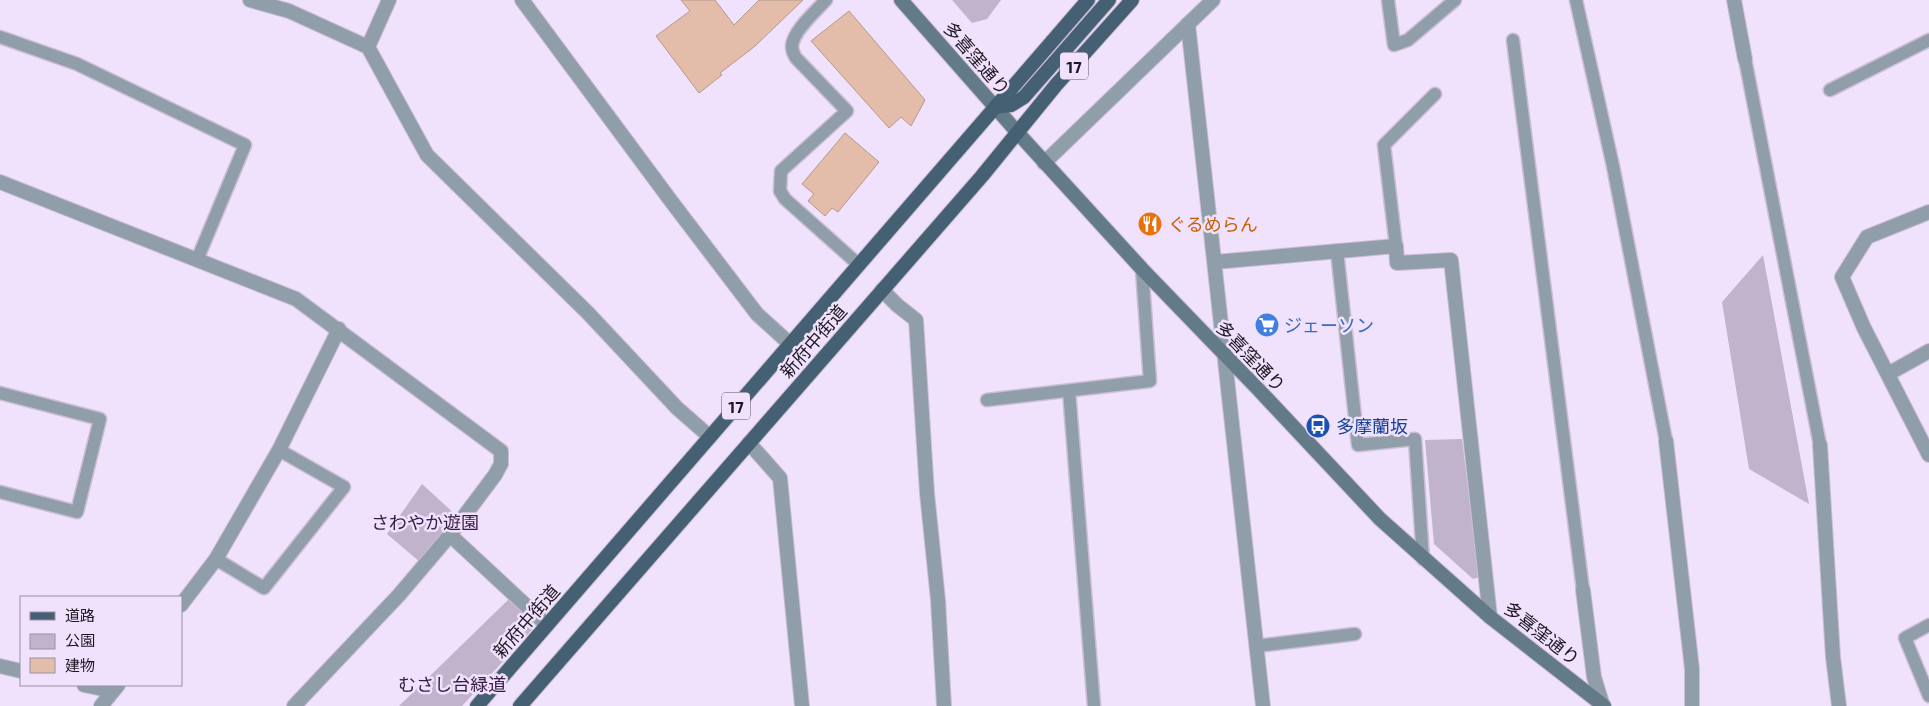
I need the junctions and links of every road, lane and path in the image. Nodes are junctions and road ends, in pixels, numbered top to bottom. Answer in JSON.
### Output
{"nodes":[{"id":1,"x":250,"y":0,"type":"edge"},
{"id":2,"x":389,"y":0,"type":"edge"},
{"id":3,"x":522,"y":0,"type":"edge"},
{"id":4,"x":826,"y":0,"type":"edge"},
{"id":5,"x":901,"y":0,"type":"edge"},
{"id":6,"x":1088,"y":0,"type":"edge"},
{"id":7,"x":1109,"y":0,"type":"edge"},
{"id":8,"x":1132,"y":0,"type":"edge"},
{"id":9,"x":1213,"y":0,"type":"edge"},
{"id":10,"x":1388,"y":0,"type":"edge"},
{"id":11,"x":1455,"y":0,"type":"edge"},
{"id":12,"x":1576,"y":0,"type":"edge"},
{"id":13,"x":1734,"y":0,"type":"edge"},
{"id":14,"x":1188,"y":24,"type":"junction"},
{"id":15,"x":0,"y":37,"type":"edge"},
{"id":16,"x":1513,"y":40,"type":"dead end"},
{"id":17,"x":1929,"y":40,"type":"edge"},
{"id":18,"x":368,"y":47,"type":"junction"},
{"id":19,"x":1745,"y":59,"type":"joint"},
{"id":20,"x":1830,"y":90,"type":"dead end"},
{"id":21,"x":1435,"y":94,"type":"dead end"},
{"id":22,"x":995,"y":107,"type":"junction"},
{"id":23,"x":1017,"y":132,"type":"junction"},
{"id":24,"x":1044,"y":162,"type":"junction"},
{"id":25,"x":0,"y":182,"type":"edge"},
{"id":26,"x":1929,"y":212,"type":"edge"},
{"id":27,"x":1396,"y":246,"type":"junction"},
{"id":28,"x":1337,"y":252,"type":"junction"},
{"id":29,"x":197,"y":260,"type":"junction"},
{"id":30,"x":1215,"y":262,"type":"junction"},
{"id":31,"x":858,"y":265,"type":"junction"},
{"id":32,"x":1142,"y":269,"type":"junction"},
{"id":33,"x":882,"y":290,"type":"junction"},
{"id":34,"x":339,"y":329,"type":"junction"},
{"id":35,"x":790,"y":344,"type":"junction"},
{"id":36,"x":1929,"y":351,"type":"edge"},
{"id":37,"x":1224,"y":356,"type":"junction"},
{"id":38,"x":1888,"y":374,"type":"junction"},
{"id":39,"x":1069,"y":391,"type":"junction"},
{"id":40,"x":0,"y":393,"type":"edge"},
{"id":41,"x":988,"y":400,"type":"dead end"},
{"id":42,"x":710,"y":437,"type":"junction"},
{"id":43,"x":1666,"y":441,"type":"joint"},
{"id":44,"x":749,"y":443,"type":"junction"},
{"id":45,"x":1820,"y":445,"type":"joint"},
{"id":46,"x":279,"y":450,"type":"junction"},
{"id":47,"x":1929,"y":455,"type":"edge"},
{"id":48,"x":0,"y":492,"type":"edge"},
{"id":49,"x":450,"y":535,"type":"junction"},
{"id":50,"x":216,"y":559,"type":"junction"},
{"id":51,"x":1423,"y":559,"type":"junction"},
{"id":52,"x":1583,"y":590,"type":"joint"},
{"id":53,"x":182,"y":604,"type":"edge"},
{"id":54,"x":1490,"y":617,"type":"junction"},
{"id":55,"x":547,"y":625,"type":"junction"},
{"id":56,"x":1929,"y":625,"type":"edge"},
{"id":57,"x":1355,"y":634,"type":"dead end"},
{"id":58,"x":1257,"y":646,"type":"junction"},
{"id":59,"x":0,"y":666,"type":"edge"},
{"id":60,"x":20,"y":671,"type":"edge"},
{"id":61,"x":94,"y":686,"type":"edge"},
{"id":62,"x":115,"y":688,"type":"edge"},
{"id":63,"x":1929,"y":696,"type":"edge"},
{"id":64,"x":101,"y":706,"type":"edge"},
{"id":65,"x":294,"y":706,"type":"edge"},
{"id":66,"x":478,"y":706,"type":"edge"},
{"id":67,"x":520,"y":706,"type":"edge"},
{"id":68,"x":802,"y":706,"type":"edge"},
{"id":69,"x":944,"y":706,"type":"edge"},
{"id":70,"x":1094,"y":706,"type":"edge"},
{"id":71,"x":1263,"y":706,"type":"edge"},
{"id":72,"x":1604,"y":706,"type":"edge"},
{"id":73,"x":1692,"y":706,"type":"edge"},
{"id":74,"x":1839,"y":706,"type":"edge"}],
"edges":[{"from":1,"to":18,"type":"street"},
{"from":2,"to":18,"type":"street"},
{"from":3,"to":35,"type":"street"},
{"from":4,"to":31,"type":"lane"},
{"from":5,"to":22,"type":"main road","name":"多喜窪通り"},
{"from":6,"to":22,"type":"main road","name":"新府中街道","number":"17"},
{"from":7,"to":22,"type":"main road","number":"17"},
{"from":8,"to":23,"type":"main road","name":"新府中街道","number":"17"},
{"from":9,"to":14,"type":"street"},
{"from":10,"to":11,"type":"lane"},
{"from":12,"to":43,"type":"lane"},
{"from":13,"to":19,"type":"street"},
{"from":14,"to":24,"type":"street"},
{"from":14,"to":30,"type":"street"},
{"from":15,"to":29,"type":"lane"},
{"from":16,"to":52,"type":"lane"},
{"from":17,"to":20,"type":"lane"},
{"from":18,"to":42,"type":"street"},
{"from":19,"to":45,"type":"lane"},
{"from":21,"to":27,"type":"lane"},
{"from":22,"to":23,"type":"main road","name":"多喜窪通り"},
{"from":22,"to":31,"type":"main road","name":"新府中街道","number":"17"},
{"from":23,"to":24,"type":"main road","name":"多喜窪通り"},
{"from":23,"to":33,"type":"main road","name":"新府中街道","number":"17"},
{"from":24,"to":32,"type":"main road","name":"多喜窪通り"},
{"from":25,"to":29,"type":"street"},
{"from":26,"to":38,"type":"street"},
{"from":27,"to":28,"type":"street"},
{"from":27,"to":54,"type":"street"},
{"from":28,"to":30,"type":"street"},
{"from":28,"to":51,"type":"lane"},
{"from":29,"to":34,"type":"street"},
{"from":30,"to":37,"type":"street"},
{"from":31,"to":35,"type":"main road","name":"新府中街道","number":"17"},
{"from":32,"to":37,"type":"main road","name":"多喜窪通り"},
{"from":32,"to":39,"type":"lane"},
{"from":33,"to":44,"type":"main road","name":"新府中街道","number":"17"},
{"from":33,"to":69,"type":"street"},
{"from":34,"to":46,"type":"street"},
{"from":34,"to":49,"type":"street"},
{"from":35,"to":42,"type":"main road","name":"新府中街道","number":"17"},
{"from":36,"to":38,"type":"street"},
{"from":37,"to":51,"type":"main road","name":"多喜窪通り"},
{"from":37,"to":58,"type":"street"},
{"from":38,"to":47,"type":"street"},
{"from":39,"to":41,"type":"lane"},
{"from":39,"to":70,"type":"lane"},
{"from":40,"to":48,"type":"lane"},
{"from":42,"to":55,"type":"main road","name":"新府中街道","number":"17"},
{"from":43,"to":73,"type":"street"},
{"from":44,"to":67,"type":"main road","name":"新府中街道","number":"17"},
{"from":44,"to":68,"type":"street"},
{"from":45,"to":74,"type":"street"},
{"from":46,"to":50,"type":"street"},
{"from":46,"to":50,"type":"lane"},
{"from":49,"to":55,"type":"street"},
{"from":49,"to":65,"type":"street"},
{"from":50,"to":53,"type":"street"},
{"from":51,"to":54,"type":"main road","name":"多喜窪通り"},
{"from":52,"to":72,"type":"street"},
{"from":54,"to":72,"type":"main road","name":"多喜窪通り"},
{"from":55,"to":66,"type":"main road","name":"新府中街道","number":"17"},
{"from":56,"to":63,"type":"lane"},
{"from":57,"to":58,"type":"lane"},
{"from":58,"to":71,"type":"street"},
{"from":59,"to":60,"type":"street"},
{"from":61,"to":62,"type":"street"},
{"from":62,"to":64,"type":"street"}]}
